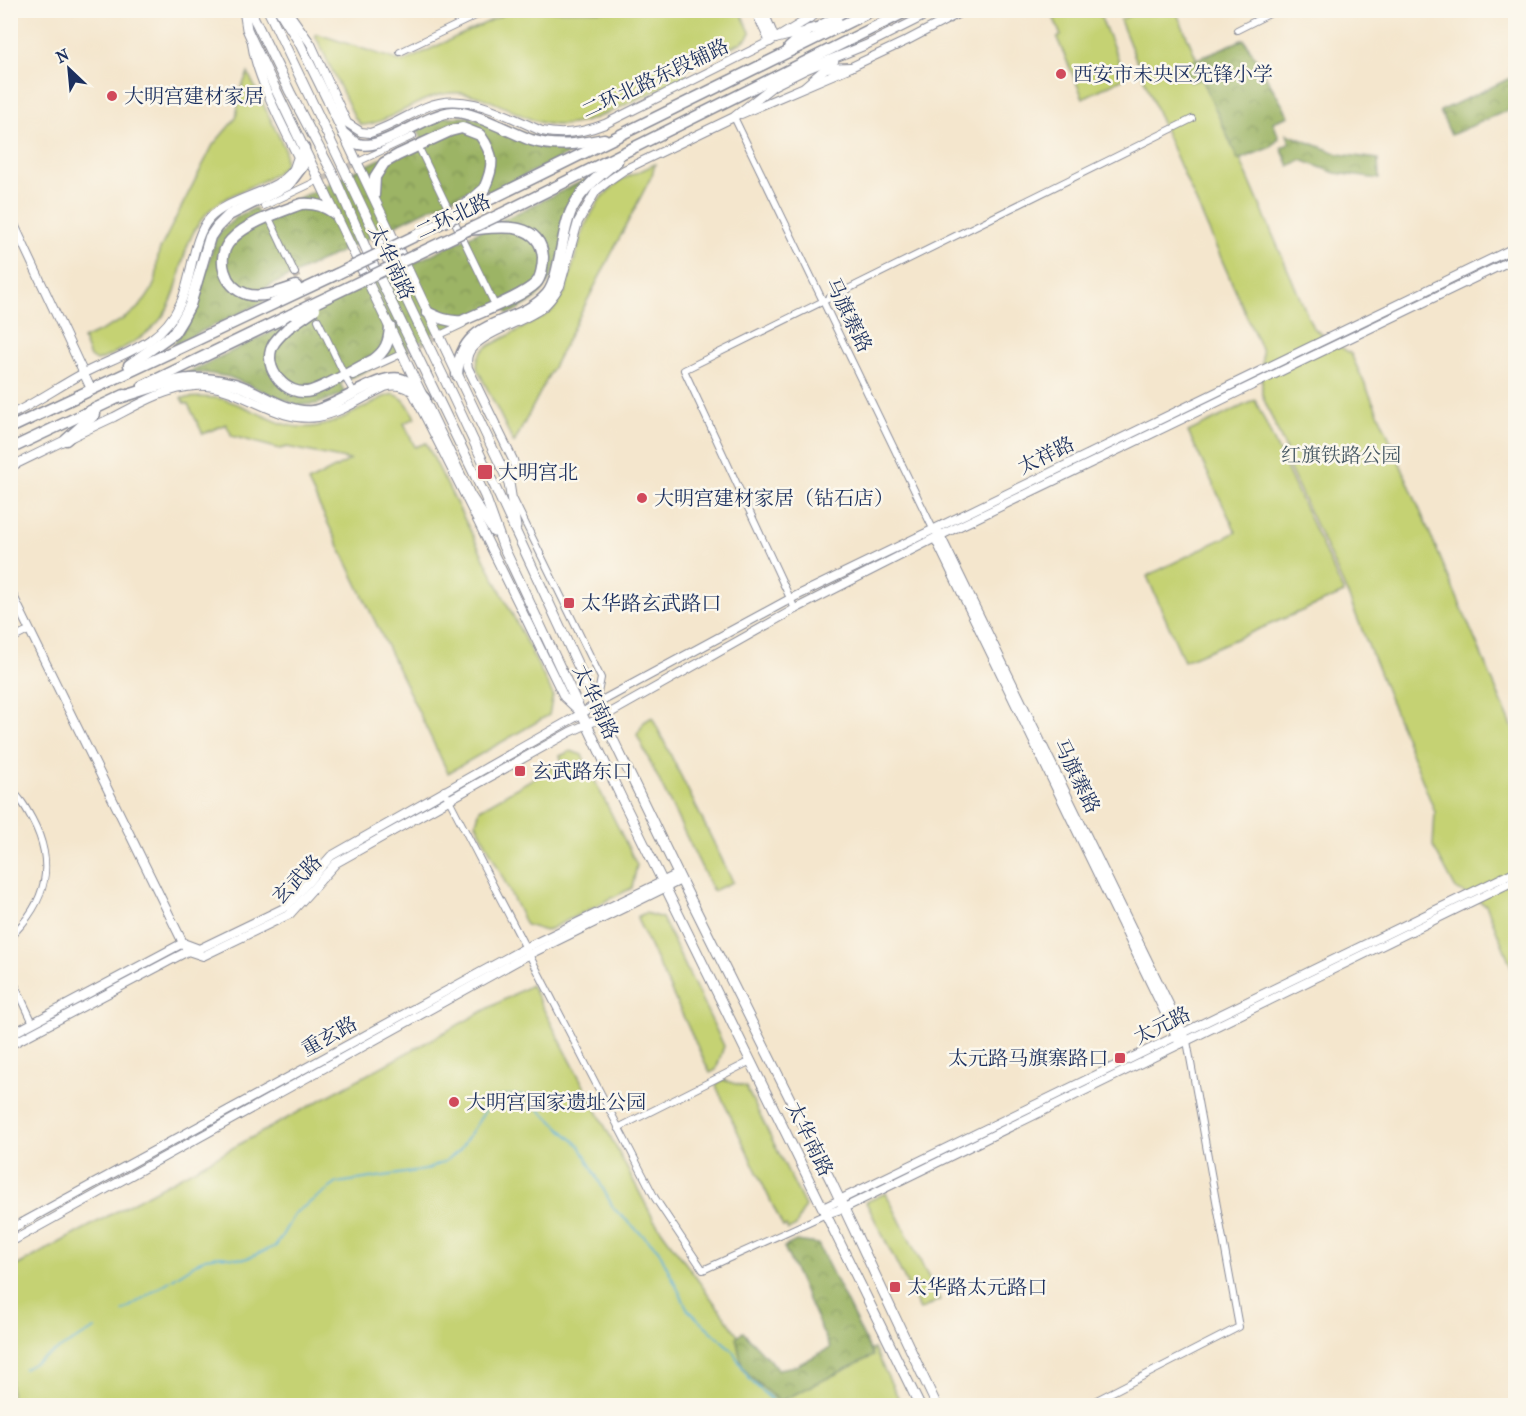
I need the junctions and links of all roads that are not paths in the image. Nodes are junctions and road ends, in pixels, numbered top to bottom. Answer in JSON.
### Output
{"nodes":[{"id":1,"x":244,"y":10,"type":"edge"},
{"id":2,"x":250,"y":10,"type":"edge"},
{"id":3,"x":267,"y":10,"type":"edge"},
{"id":4,"x":281,"y":10,"type":"edge"},
{"id":5,"x":488,"y":10,"type":"edge"},
{"id":6,"x":755,"y":10,"type":"edge"},
{"id":7,"x":763,"y":10,"type":"edge"},
{"id":8,"x":823,"y":10,"type":"edge"},
{"id":9,"x":849,"y":10,"type":"edge"},
{"id":10,"x":873,"y":10,"type":"edge"},
{"id":11,"x":909,"y":10,"type":"edge"},
{"id":12,"x":936,"y":10,"type":"edge"},
{"id":13,"x":965,"y":10,"type":"edge"},
{"id":14,"x":1277,"y":10,"type":"edge"},
{"id":15,"x":859,"y":18,"type":"junction"},
{"id":16,"x":809,"y":30,"type":"junction"},
{"id":17,"x":1237,"y":30,"type":"dead end"},
{"id":18,"x":251,"y":38,"type":"junction"},
{"id":19,"x":773,"y":40,"type":"junction"},
{"id":20,"x":400,"y":52,"type":"dead end"},
{"id":21,"x":842,"y":55,"type":"junction"},
{"id":22,"x":778,"y":58,"type":"junction"},
{"id":23,"x":851,"y":67,"type":"junction"},
{"id":24,"x":826,"y":68,"type":"junction"},
{"id":25,"x":807,"y":69,"type":"junction"},
{"id":26,"x":786,"y":72,"type":"junction"},
{"id":27,"x":773,"y":86,"type":"junction"},
{"id":28,"x":805,"y":86,"type":"junction"},
{"id":29,"x":734,"y":117,"type":"junction"},
{"id":30,"x":1192,"y":119,"type":"dead end"},
{"id":31,"x":344,"y":134,"type":"junction"},
{"id":32,"x":619,"y":136,"type":"junction"},
{"id":33,"x":413,"y":137,"type":"dead end"},
{"id":34,"x":633,"y":147,"type":"junction"},
{"id":35,"x":304,"y":148,"type":"junction"},
{"id":36,"x":420,"y":150,"type":"dead end"},
{"id":37,"x":362,"y":160,"type":"tunnel mouth"},
{"id":38,"x":315,"y":182,"type":"tunnel mouth"},
{"id":39,"x":374,"y":195,"type":"junction"},
{"id":40,"x":264,"y":208,"type":"dead end"},
{"id":41,"x":335,"y":214,"type":"junction"},
{"id":42,"x":10,"y":216,"type":"edge"},
{"id":43,"x":448,"y":221,"type":"junction"},
{"id":44,"x":271,"y":222,"type":"dead end"},
{"id":45,"x":464,"y":231,"type":"junction"},
{"id":46,"x":14,"y":235,"type":"edge"},
{"id":47,"x":1515,"y":247,"type":"edge"},
{"id":48,"x":1515,"y":258,"type":"edge"},
{"id":49,"x":295,"y":273,"type":"tunnel mouth"},
{"id":50,"x":337,"y":274,"type":"junction"},
{"id":51,"x":345,"y":288,"type":"junction"},
{"id":52,"x":824,"y":301,"type":"junction"},
{"id":53,"x":495,"y":305,"type":"junction"},
{"id":54,"x":427,"y":312,"type":"junction"},
{"id":55,"x":500,"y":316,"type":"dead end"},
{"id":56,"x":318,"y":320,"type":"dead end"},
{"id":57,"x":390,"y":327,"type":"junction"},
{"id":58,"x":442,"y":334,"type":"tunnel mouth"},
{"id":59,"x":399,"y":354,"type":"tunnel mouth"},
{"id":60,"x":342,"y":370,"type":"dead end"},
{"id":61,"x":84,"y":373,"type":"junction"},
{"id":62,"x":457,"y":375,"type":"junction"},
{"id":63,"x":95,"y":387,"type":"junction"},
{"id":64,"x":352,"y":389,"type":"dead end"},
{"id":65,"x":118,"y":398,"type":"junction"},
{"id":66,"x":425,"y":399,"type":"junction"},
{"id":67,"x":106,"y":404,"type":"junction"},
{"id":68,"x":10,"y":415,"type":"edge"},
{"id":69,"x":10,"y":428,"type":"edge"},
{"id":70,"x":66,"y":440,"type":"junction"},
{"id":71,"x":10,"y":449,"type":"edge"},
{"id":72,"x":10,"y":467,"type":"edge"},
{"id":73,"x":510,"y":488,"type":"junction"},
{"id":74,"x":934,"y":527,"type":"junction"},
{"id":75,"x":939,"y":537,"type":"junction"},
{"id":76,"x":518,"y":538,"type":"junction"},
{"id":77,"x":503,"y":546,"type":"junction"},
{"id":78,"x":10,"y":590,"type":"edge"},
{"id":79,"x":790,"y":599,"type":"junction"},
{"id":80,"x":795,"y":609,"type":"junction"},
{"id":81,"x":30,"y":630,"type":"junction"},
{"id":82,"x":10,"y":640,"type":"edge"},
{"id":83,"x":596,"y":704,"type":"junction"},
{"id":84,"x":582,"y":714,"type":"junction"},
{"id":85,"x":603,"y":717,"type":"junction"},
{"id":86,"x":586,"y":723,"type":"junction"},
{"id":87,"x":10,"y":789,"type":"edge"},
{"id":88,"x":444,"y":790,"type":"junction"},
{"id":89,"x":450,"y":800,"type":"junction"},
{"id":90,"x":1515,"y":871,"type":"edge"},
{"id":91,"x":679,"y":877,"type":"junction"},
{"id":92,"x":1515,"y":880,"type":"edge"},
{"id":93,"x":664,"y":885,"type":"junction"},
{"id":94,"x":10,"y":937,"type":"edge"},
{"id":95,"x":183,"y":943,"type":"junction"},
{"id":96,"x":188,"y":951,"type":"junction"},
{"id":97,"x":526,"y":951,"type":"junction"},
{"id":98,"x":10,"y":974,"type":"edge"},
{"id":99,"x":33,"y":1023,"type":"junction"},
{"id":100,"x":10,"y":1035,"type":"edge"},
{"id":101,"x":1182,"y":1038,"type":"junction"},
{"id":102,"x":10,"y":1045,"type":"edge"},
{"id":103,"x":752,"y":1061,"type":"junction"},
{"id":104,"x":618,"y":1128,"type":"junction"},
{"id":105,"x":842,"y":1204,"type":"junction"},
{"id":106,"x":825,"y":1211,"type":"junction"},
{"id":107,"x":11,"y":1228,"type":"edge"},
{"id":108,"x":13,"y":1241,"type":"edge"},
{"id":109,"x":920,"y":1406,"type":"edge"},
{"id":110,"x":937,"y":1406,"type":"edge"},
{"id":111,"x":1085,"y":1406,"type":"edge"}],
"edges":[{"from":1,"to":18,"type":"main road"},
{"from":2,"to":77,"type":"main road","name":"太华南路"},
{"from":3,"to":76,"type":"main road","name":"太华南路"},
{"from":4,"to":19,"type":"main road","name":"二环北路东段辅路"},
{"from":4,"to":31,"type":"main road"},
{"from":5,"to":20,"type":"street"},
{"from":6,"to":19,"type":"street"},
{"from":7,"to":19,"type":"street"},
{"from":8,"to":19,"type":"street"},
{"from":9,"to":16,"type":"main road","name":"二环北路东段辅路"},
{"from":10,"to":15,"type":"highway","name":"二环北路"},
{"from":11,"to":26,"type":"highway","name":"二环北路"},
{"from":12,"to":21,"type":"main road"},
{"from":13,"to":23,"type":"street"},
{"from":14,"to":17,"type":"street"},
{"from":15,"to":16,"type":"highway"},
{"from":15,"to":22,"type":"highway","name":"二环北路"},
{"from":16,"to":19,"type":"main road","name":"二环北路东段辅路"},
{"from":16,"to":22,"type":"highway"},
{"from":18,"to":35,"type":"main road"},
{"from":18,"to":61,"type":"main road"},
{"from":21,"to":24,"type":"main road"},
{"from":21,"to":25,"type":"main road"},
{"from":22,"to":32,"type":"highway","name":"二环北路"},
{"from":23,"to":24,"type":"main road"},
{"from":23,"to":28,"type":"street"},
{"from":24,"to":25,"type":"main road"},
{"from":24,"to":28,"type":"main road"},
{"from":25,"to":26,"type":"highway"},
{"from":25,"to":27,"type":"main road"},
{"from":26,"to":27,"type":"highway"},
{"from":26,"to":34,"type":"highway","name":"二环北路"},
{"from":27,"to":29,"type":"main road"},
{"from":28,"to":29,"type":"street"},
{"from":29,"to":52,"type":"street","name":"马旗寨路"},
{"from":29,"to":73,"type":"main road"},
{"from":30,"to":52,"type":"street"},
{"from":31,"to":32,"type":"highway"},
{"from":31,"to":39,"type":"main road"},
{"from":32,"to":43,"type":"highway","name":"二环北路","bridge":true},
{"from":33,"to":37,"type":"street"},
{"from":34,"to":45,"type":"highway","name":"二环北路","bridge":true},
{"from":34,"to":62,"type":"highway"},
{"from":35,"to":41,"type":"main road"},
{"from":35,"to":63,"type":"highway"},
{"from":36,"to":53,"type":"street"},
{"from":38,"to":40,"type":"street"},
{"from":39,"to":43,"type":"highway","bridge":true},
{"from":39,"to":54,"type":"main road"},
{"from":41,"to":50,"type":"highway"},
{"from":41,"to":57,"type":"main road"},
{"from":42,"to":46,"type":"street"},
{"from":43,"to":50,"type":"highway","name":"二环北路","bridge":true},
{"from":44,"to":49,"type":"street"},
{"from":45,"to":51,"type":"highway","name":"二环北路","bridge":true},
{"from":45,"to":54,"type":"highway","bridge":true},
{"from":46,"to":61,"type":"street"},
{"from":47,"to":74,"type":"street","name":"太祥路"},
{"from":48,"to":75,"type":"street","name":"太祥路"},
{"from":50,"to":63,"type":"highway","name":"二环北路"},
{"from":51,"to":57,"type":"highway","bridge":true},
{"from":51,"to":65,"type":"highway","name":"二环北路","bridge":true},
{"from":52,"to":74,"type":"street","name":"马旗寨路"},
{"from":52,"to":79,"type":"street"},
{"from":53,"to":55,"type":"street"},
{"from":53,"to":58,"type":"street"},
{"from":54,"to":62,"type":"main road"},
{"from":56,"to":60,"type":"street"},
{"from":57,"to":66,"type":"main road"},
{"from":59,"to":64,"type":"street"},
{"from":61,"to":63,"type":"street"},
{"from":61,"to":68,"type":"main road"},
{"from":62,"to":73,"type":"main road"},
{"from":63,"to":69,"type":"highway","name":"二环北路"},
{"from":65,"to":66,"type":"highway"},
{"from":65,"to":67,"type":"highway","name":"二环北路"},
{"from":66,"to":77,"type":"main road"},
{"from":67,"to":70,"type":"highway"},
{"from":67,"to":71,"type":"highway","name":"二环北路"},
{"from":70,"to":72,"type":"main road"},
{"from":70,"to":84,"type":"main road"},
{"from":73,"to":76,"type":"main road"},
{"from":73,"to":83,"type":"street"},
{"from":74,"to":75,"type":"street","name":"马旗寨路"},
{"from":74,"to":79,"type":"street","name":"太祥路"},
{"from":75,"to":80,"type":"street","name":"太祥路"},
{"from":75,"to":101,"type":"street","name":"马旗寨路"},
{"from":76,"to":83,"type":"main road","name":"太华南路"},
{"from":77,"to":84,"type":"main road","name":"太华南路"},
{"from":78,"to":81,"type":"street"},
{"from":79,"to":80,"type":"street"},
{"from":79,"to":83,"type":"street","name":"太祥路"},
{"from":80,"to":85,"type":"street","name":"太祥路"},
{"from":81,"to":82,"type":"street"},
{"from":81,"to":95,"type":"street"},
{"from":83,"to":84,"type":"street","name":"玄武路"},
{"from":83,"to":85,"type":"main road","name":"太华南路"},
{"from":84,"to":86,"type":"main road","name":"太华南路"},
{"from":84,"to":88,"type":"street","name":"玄武路"},
{"from":85,"to":86,"type":"street","name":"玄武路"},
{"from":85,"to":91,"type":"main road","name":"太华南路"},
{"from":86,"to":89,"type":"street","name":"玄武路"},
{"from":86,"to":93,"type":"main road","name":"太华南路"},
{"from":87,"to":94,"type":"street"},
{"from":88,"to":89,"type":"street"},
{"from":88,"to":95,"type":"street","name":"玄武路"},
{"from":89,"to":96,"type":"street","name":"玄武路"},
{"from":89,"to":97,"type":"street"},
{"from":90,"to":101,"type":"main road","name":"太元路"},
{"from":91,"to":93,"type":"street","name":"重玄路"},
{"from":91,"to":105,"type":"main road","name":"太华南路"},
{"from":92,"to":101,"type":"main road","name":"太元路"},
{"from":93,"to":97,"type":"street","name":"重玄路"},
{"from":93,"to":103,"type":"main road","name":"太华南路"},
{"from":95,"to":96,"type":"street"},
{"from":95,"to":99,"type":"street"},
{"from":96,"to":102,"type":"street","name":"玄武路"},
{"from":97,"to":104,"type":"street"},
{"from":97,"to":107,"type":"street","name":"重玄路"},
{"from":97,"to":108,"type":"street","name":"重玄路"},
{"from":98,"to":99,"type":"street"},
{"from":99,"to":100,"type":"street"},
{"from":101,"to":105,"type":"main road","name":"太元路"},
{"from":101,"to":111,"type":"street"},
{"from":103,"to":104,"type":"street"},
{"from":103,"to":106,"type":"main road","name":"太华南路"},
{"from":104,"to":106,"type":"street"},
{"from":105,"to":106,"type":"main road","name":"太元路"},
{"from":105,"to":110,"type":"main road","name":"太华南路"},
{"from":106,"to":109,"type":"main road","name":"太华南路"},
{"from":107,"to":108,"type":"street","name":"重玄路"}]}
